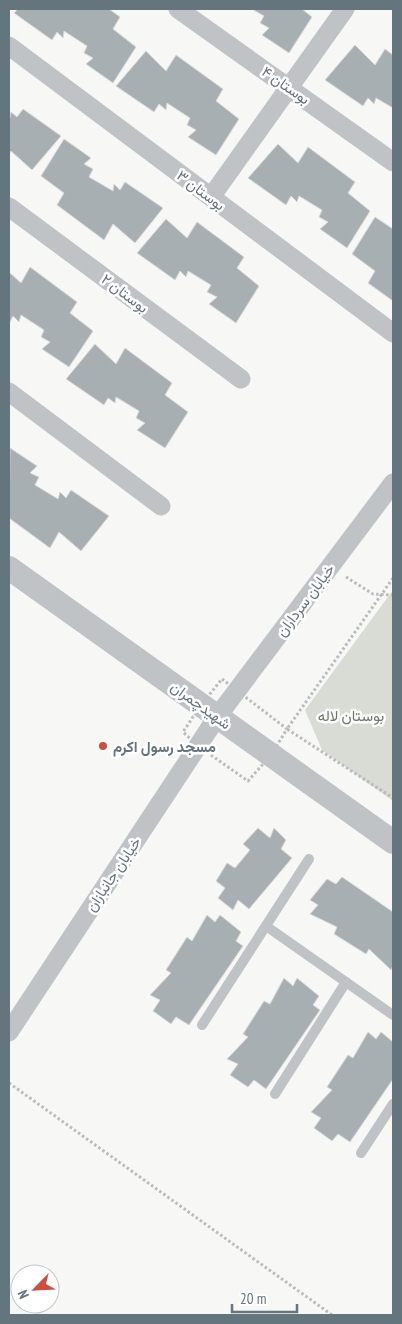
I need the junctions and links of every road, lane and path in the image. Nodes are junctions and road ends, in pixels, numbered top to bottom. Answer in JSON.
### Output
{"nodes":[{"id":1,"x":178,"y":9,"type":"edge"},
{"id":2,"x":345,"y":9,"type":"edge"},
{"id":3,"x":9,"y":46,"type":"edge"},
{"id":4,"x":290,"y":88,"type":"junction"},
{"id":5,"x":393,"y":162,"type":"edge"},
{"id":6,"x":211,"y":197,"type":"junction"},
{"id":7,"x":9,"y":207,"type":"edge"},
{"id":8,"x":393,"y":333,"type":"edge"},
{"id":9,"x":241,"y":379,"type":"dead end"},
{"id":10,"x":9,"y":392,"type":"edge"},
{"id":11,"x":393,"y":483,"type":"edge"},
{"id":12,"x":161,"y":506,"type":"dead end"},
{"id":13,"x":330,"y":567,"type":"junction"},
{"id":14,"x":9,"y":568,"type":"edge"},
{"id":15,"x":393,"y":578,"type":"edge"},
{"id":16,"x":382,"y":594,"type":"junction"},
{"id":17,"x":393,"y":594,"type":"edge"},
{"id":18,"x":217,"y":717,"type":"junction"},
{"id":19,"x":393,"y":798,"type":"edge"},
{"id":20,"x":393,"y":842,"type":"edge"},
{"id":21,"x":309,"y":859,"type":"dead end"},
{"id":22,"x":266,"y":926,"type":"junction"},
{"id":23,"x":346,"y":982,"type":"junction"},
{"id":24,"x":392,"y":1013,"type":"edge"},
{"id":25,"x":202,"y":1025,"type":"dead end"},
{"id":26,"x":9,"y":1032,"type":"edge"},
{"id":27,"x":9,"y":1083,"type":"edge"},
{"id":28,"x":275,"y":1094,"type":"dead end"},
{"id":29,"x":393,"y":1104,"type":"edge"},
{"id":30,"x":360,"y":1152,"type":"dead end"},
{"id":31,"x":332,"y":1315,"type":"edge"}],
"edges":[{"from":1,"to":4,"type":"street","name":"بوستان ۴"},
{"from":2,"to":4,"type":"street"},
{"from":3,"to":6,"type":"street","name":"بوستان ۳"},
{"from":4,"to":5,"type":"street","name":"بوستان ۴"},
{"from":4,"to":6,"type":"street"},
{"from":6,"to":8,"type":"street","name":"بوستان ۳"},
{"from":7,"to":9,"type":"street","name":"بوستان ۲"},
{"from":10,"to":12,"type":"street"},
{"from":11,"to":13,"type":"street","name":"خیابان سرداران"},
{"from":13,"to":16,"type":"path"},
{"from":13,"to":18,"type":"street","name":"خیابان سرداران"},
{"from":14,"to":18,"type":"street","name":"شهیدچمران"},
{"from":15,"to":16,"type":"path"},
{"from":16,"to":17,"type":"path"},
{"from":16,"to":19,"type":"path"},
{"from":18,"to":20,"type":"street","name":"شهیدچمران"},
{"from":18,"to":26,"type":"street","name":"خیابان جانبازان"},
{"from":21,"to":22,"type":"lane"},
{"from":22,"to":23,"type":"lane"},
{"from":22,"to":25,"type":"lane"},
{"from":23,"to":24,"type":"lane"},
{"from":23,"to":28,"type":"lane"},
{"from":27,"to":31,"type":"path"},
{"from":29,"to":30,"type":"lane"}]}
